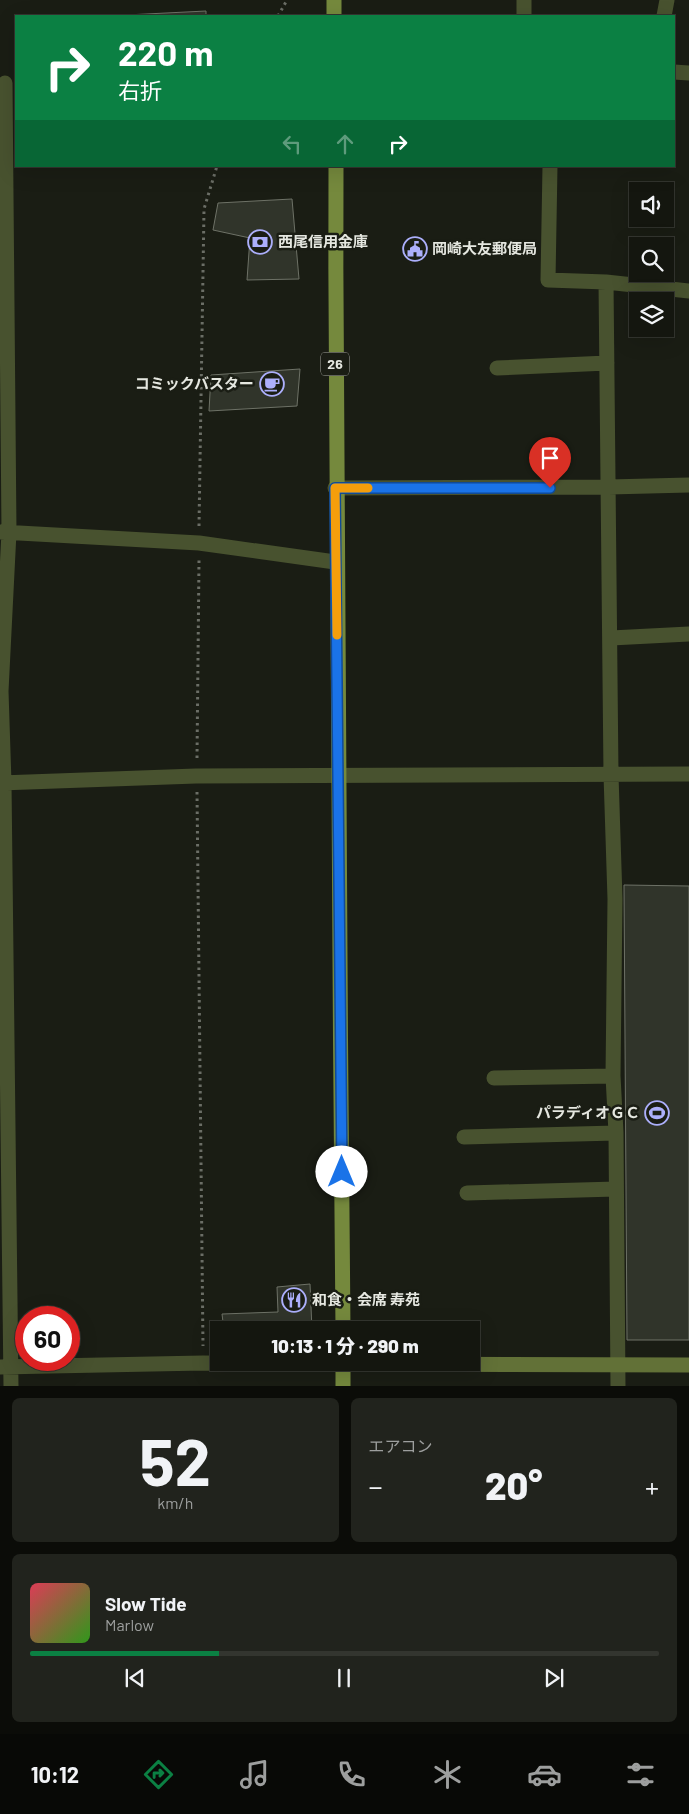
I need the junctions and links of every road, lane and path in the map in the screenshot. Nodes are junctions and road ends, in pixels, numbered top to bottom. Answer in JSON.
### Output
{"nodes":[{"id":1,"x":287,"y":0,"type":"edge"},
{"id":2,"x":334,"y":0,"type":"edge"},
{"id":3,"x":524,"y":0,"type":"edge"},
{"id":4,"x":667,"y":0,"type":"edge"},
{"id":5,"x":279,"y":15,"type":"edge"},
{"id":6,"x":334,"y":15,"type":"edge"},
{"id":7,"x":524,"y":15,"type":"edge"},
{"id":8,"x":664,"y":15,"type":"edge"},
{"id":9,"x":675,"y":72,"type":"edge"},
{"id":10,"x":689,"y":72,"type":"edge"},
{"id":11,"x":7,"y":83,"type":"edge"},
{"id":12,"x":217,"y":167,"type":"edge"},
{"id":13,"x":336,"y":167,"type":"edge"},
{"id":14,"x":550,"y":167,"type":"edge"},
{"id":15,"x":606,"y":282,"type":"junction"},
{"id":16,"x":3,"y":284,"type":"edge"},
{"id":17,"x":689,"y":291,"type":"edge"},
{"id":18,"x":607,"y":364,"type":"junction"},
{"id":19,"x":497,"y":368,"type":"dead end"},
{"id":20,"x":689,"y":485,"type":"edge"},
{"id":21,"x":609,"y":487,"type":"junction"},
{"id":22,"x":335,"y":488,"type":"junction"},
{"id":23,"x":4,"y":532,"type":"edge"},
{"id":24,"x":199,"y":543,"type":"junction"},
{"id":25,"x":335,"y":562,"type":"junction"},
{"id":26,"x":689,"y":634,"type":"edge"},
{"id":27,"x":611,"y":638,"type":"junction"},
{"id":28,"x":1,"y":668,"type":"edge"},
{"id":29,"x":689,"y":774,"type":"edge"},
{"id":30,"x":611,"y":775,"type":"junction"},
{"id":31,"x":196,"y":776,"type":"junction"},
{"id":32,"x":339,"y":777,"type":"junction"},
{"id":33,"x":2,"y":784,"type":"edge"},
{"id":34,"x":613,"y":1076,"type":"junction"},
{"id":35,"x":494,"y":1078,"type":"dead end"},
{"id":36,"x":616,"y":1133,"type":"junction"},
{"id":37,"x":464,"y":1137,"type":"dead end"},
{"id":38,"x":616,"y":1189,"type":"junction"},
{"id":39,"x":467,"y":1193,"type":"dead end"},
{"id":40,"x":343,"y":1321,"type":"edge"},
{"id":41,"x":203,"y":1363,"type":"junction"},
{"id":42,"x":210,"y":1363,"type":"edge"},
{"id":43,"x":480,"y":1364,"type":"edge"},
{"id":44,"x":689,"y":1365,"type":"edge"},
{"id":45,"x":618,"y":1366,"type":"junction"},
{"id":46,"x":5,"y":1367,"type":"edge"},
{"id":47,"x":343,"y":1371,"type":"edge"},
{"id":48,"x":11,"y":1386,"type":"edge"},
{"id":49,"x":343,"y":1386,"type":"edge"},
{"id":50,"x":618,"y":1386,"type":"edge"}],
"edges":[{"from":1,"to":5,"type":"path"},
{"from":2,"to":6,"type":"main road"},
{"from":3,"to":7,"type":"street"},
{"from":4,"to":8,"type":"street"},
{"from":9,"to":10,"type":"street"},
{"from":11,"to":16,"type":"street"},
{"from":12,"to":24,"type":"path"},
{"from":13,"to":22,"type":"main road","number":"26"},
{"from":14,"to":15,"type":"street"},
{"from":15,"to":17,"type":"street"},
{"from":15,"to":18,"type":"street"},
{"from":16,"to":23,"type":"street"},
{"from":18,"to":19,"type":"street"},
{"from":18,"to":21,"type":"street"},
{"from":20,"to":21,"type":"street"},
{"from":21,"to":22,"type":"street"},
{"from":21,"to":27,"type":"street"},
{"from":22,"to":25,"type":"main road","number":"26"},
{"from":23,"to":24,"type":"street"},
{"from":23,"to":28,"type":"street"},
{"from":24,"to":25,"type":"street"},
{"from":24,"to":31,"type":"path"},
{"from":25,"to":32,"type":"main road","number":"26"},
{"from":26,"to":27,"type":"street"},
{"from":27,"to":30,"type":"street"},
{"from":28,"to":33,"type":"street"},
{"from":29,"to":30,"type":"street"},
{"from":30,"to":32,"type":"street"},
{"from":30,"to":34,"type":"street"},
{"from":31,"to":32,"type":"street"},
{"from":31,"to":33,"type":"street"},
{"from":31,"to":41,"type":"path"},
{"from":32,"to":40,"type":"main road","number":"26"},
{"from":33,"to":46,"type":"street"},
{"from":34,"to":35,"type":"street"},
{"from":34,"to":36,"type":"street"},
{"from":36,"to":37,"type":"street"},
{"from":36,"to":38,"type":"street"},
{"from":38,"to":39,"type":"street"},
{"from":38,"to":45,"type":"street"},
{"from":41,"to":42,"type":"street"},
{"from":41,"to":46,"type":"street"},
{"from":43,"to":45,"type":"street"},
{"from":44,"to":45,"type":"street"},
{"from":45,"to":50,"type":"street"},
{"from":46,"to":48,"type":"street"},
{"from":47,"to":49,"type":"main road"}]}
